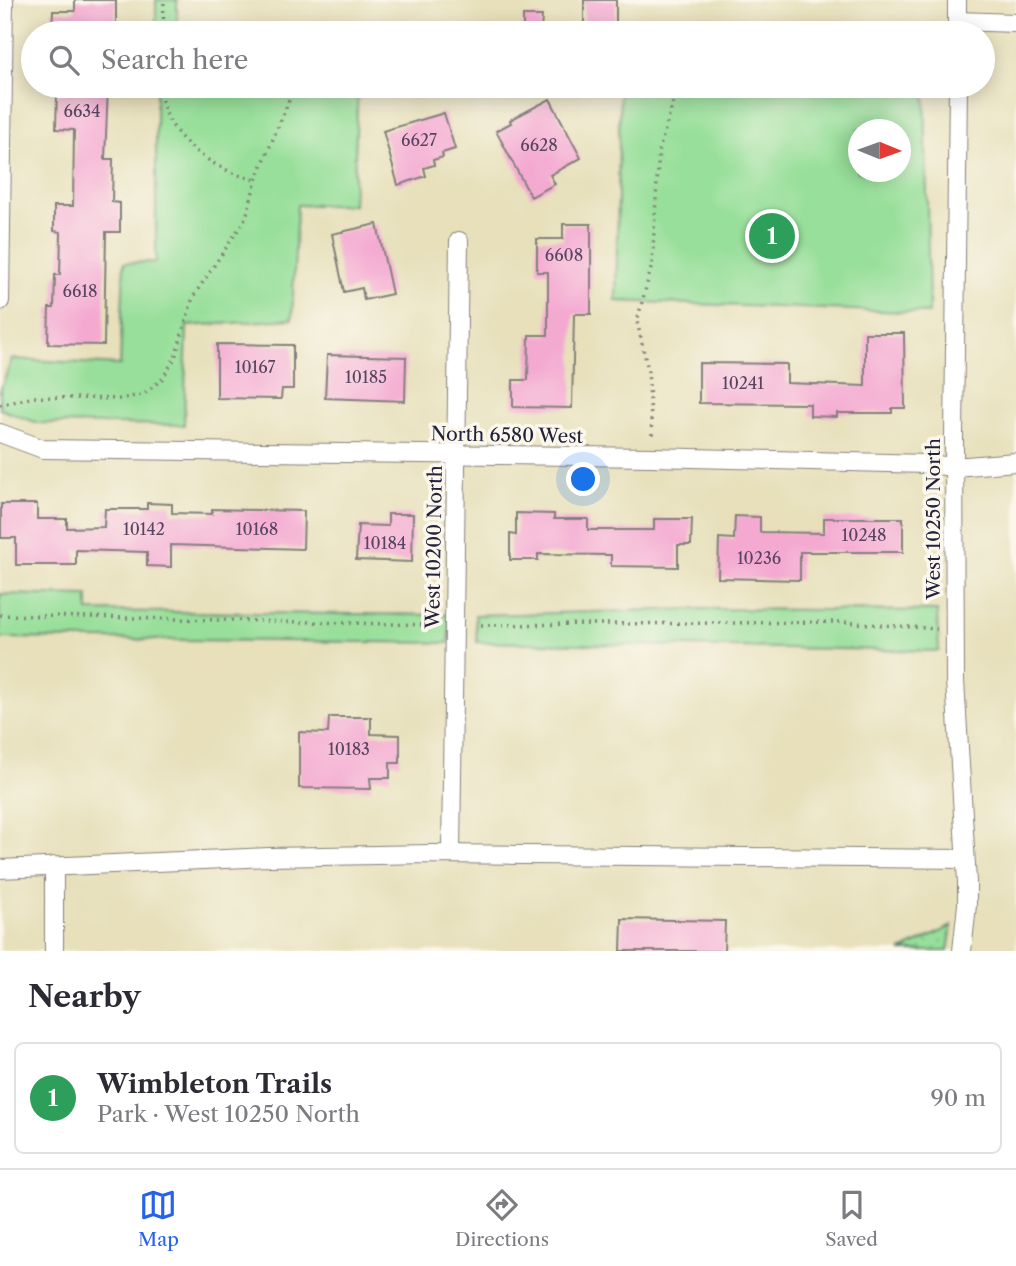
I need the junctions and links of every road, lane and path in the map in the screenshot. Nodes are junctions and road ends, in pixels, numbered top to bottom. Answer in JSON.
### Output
{"nodes":[{"id":1,"x":4,"y":0,"type":"edge"},
{"id":2,"x":164,"y":0,"type":"edge"},
{"id":3,"x":957,"y":0,"type":"edge"},
{"id":4,"x":163,"y":21,"type":"edge"},
{"id":5,"x":957,"y":21,"type":"edge"},
{"id":6,"x":1016,"y":23,"type":"edge"},
{"id":7,"x":995,"y":24,"type":"edge"},
{"id":8,"x":162,"y":98,"type":"edge"},
{"id":9,"x":290,"y":98,"type":"edge"},
{"id":10,"x":674,"y":98,"type":"edge"},
{"id":11,"x":958,"y":98,"type":"edge"},
{"id":12,"x":256,"y":180,"type":"junction"},
{"id":13,"x":460,"y":241,"type":"dead end"},
{"id":14,"x":0,"y":301,"type":"edge"},
{"id":15,"x":0,"y":405,"type":"edge"},
{"id":16,"x":0,"y":433,"type":"edge"},
{"id":17,"x":652,"y":435,"type":"dead end"},
{"id":18,"x":456,"y":455,"type":"junction"},
{"id":19,"x":1016,"y":462,"type":"edge"},
{"id":20,"x":954,"y":467,"type":"junction"},
{"id":21,"x":0,"y":615,"type":"edge"},
{"id":22,"x":442,"y":625,"type":"dead end"},
{"id":23,"x":481,"y":625,"type":"dead end"},
{"id":24,"x":955,"y":631,"type":"junction"},
{"id":25,"x":451,"y":854,"type":"junction"},
{"id":26,"x":965,"y":859,"type":"junction"},
{"id":27,"x":54,"y":866,"type":"junction"},
{"id":28,"x":0,"y":869,"type":"edge"},
{"id":29,"x":54,"y":951,"type":"edge"},
{"id":30,"x":962,"y":951,"type":"edge"}],
"edges":[{"from":1,"to":14,"type":"street"},
{"from":2,"to":4,"type":"path"},
{"from":3,"to":5,"type":"street"},
{"from":6,"to":7,"type":"street"},
{"from":8,"to":12,"type":"path"},
{"from":9,"to":12,"type":"path"},
{"from":10,"to":17,"type":"path"},
{"from":11,"to":20,"type":"street","name":"West 10250 North"},
{"from":12,"to":15,"type":"path"},
{"from":13,"to":18,"type":"street","name":"West 10200 North"},
{"from":16,"to":18,"type":"street","name":"North 6580 West"},
{"from":18,"to":20,"type":"street","name":"North 6580 West"},
{"from":18,"to":25,"type":"street","name":"West 10200 North"},
{"from":19,"to":20,"type":"street","name":"North 6580 West"},
{"from":20,"to":24,"type":"street","name":"West 10250 North"},
{"from":21,"to":22,"type":"path"},
{"from":23,"to":24,"type":"path"},
{"from":24,"to":26,"type":"street","name":"West 10250 North"},
{"from":25,"to":26,"type":"street"},
{"from":25,"to":27,"type":"street"},
{"from":26,"to":30,"type":"street","name":"West 10250 North"},
{"from":27,"to":28,"type":"street"},
{"from":27,"to":29,"type":"street"}]}
